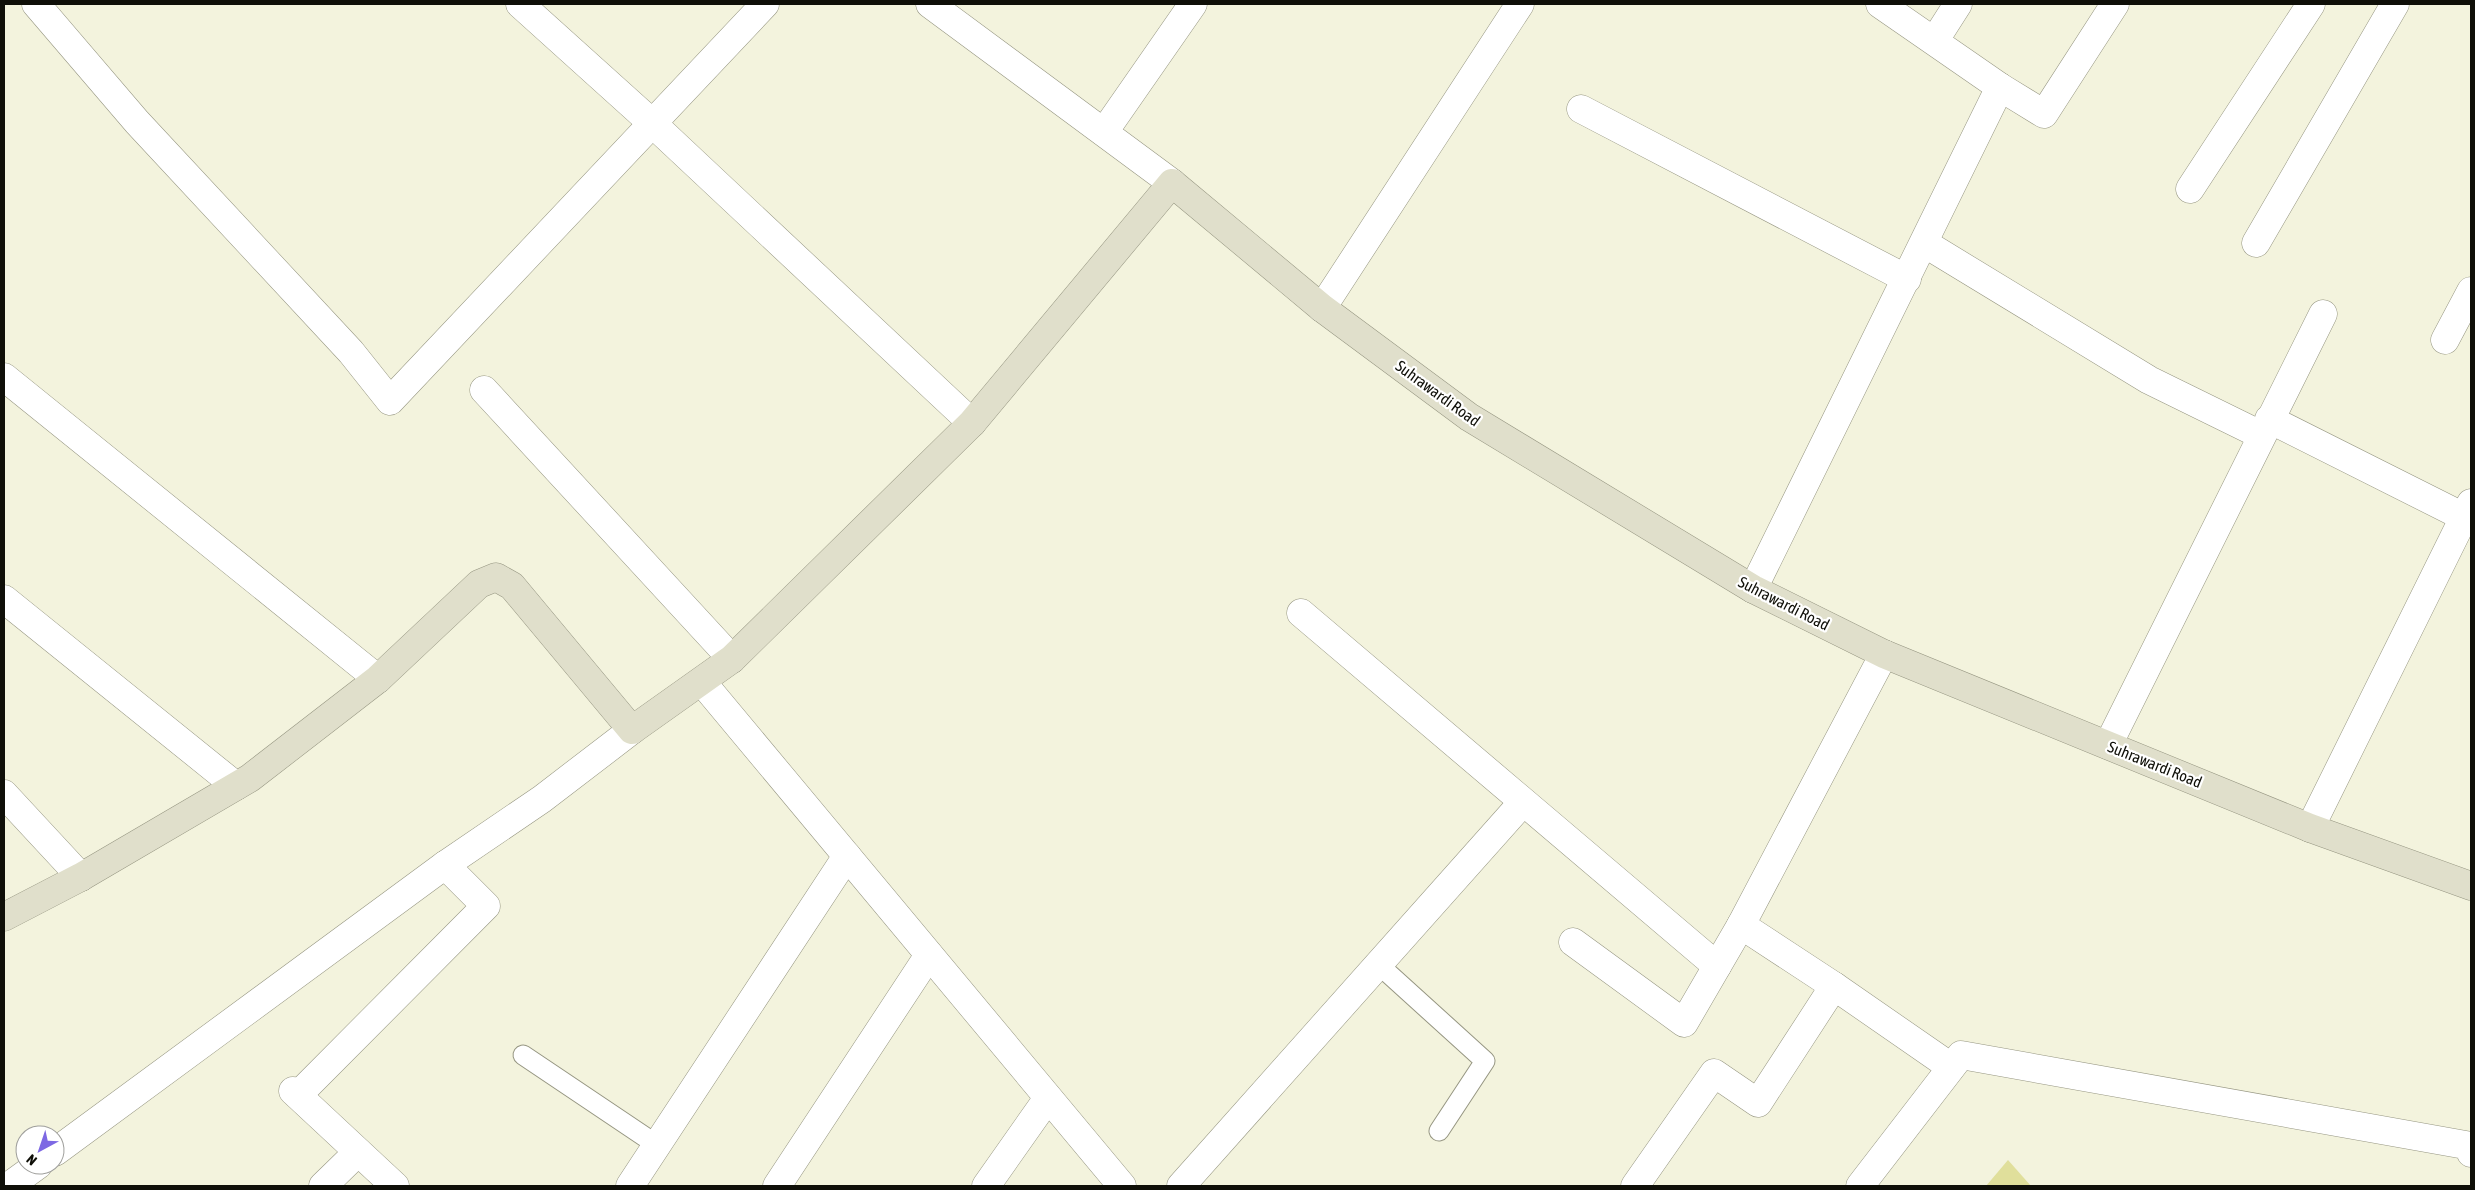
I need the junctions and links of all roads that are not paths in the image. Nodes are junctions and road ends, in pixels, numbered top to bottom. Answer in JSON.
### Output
{"nodes":[{"id":1,"x":520,"y":4,"type":"edge"},
{"id":2,"x":765,"y":4,"type":"edge"},
{"id":3,"x":930,"y":4,"type":"edge"},
{"id":4,"x":1193,"y":4,"type":"edge"},
{"id":5,"x":1520,"y":4,"type":"edge"},
{"id":6,"x":1880,"y":4,"type":"edge"},
{"id":7,"x":1958,"y":4,"type":"edge"},
{"id":8,"x":2115,"y":4,"type":"edge"},
{"id":9,"x":2311,"y":4,"type":"edge"},
{"id":10,"x":2396,"y":4,"type":"edge"},
{"id":11,"x":45,"y":7,"type":"edge"},
{"id":12,"x":1935,"y":40,"type":"junction"},
{"id":13,"x":2000,"y":87,"type":"junction"},
{"id":14,"x":1581,"y":109,"type":"dead end"},
{"id":15,"x":652,"y":123,"type":"junction"},
{"id":16,"x":1104,"y":132,"type":"junction"},
{"id":17,"x":1172,"y":182,"type":"junction"},
{"id":18,"x":2190,"y":189,"type":"dead end"},
{"id":19,"x":2256,"y":243,"type":"dead end"},
{"id":20,"x":1924,"y":244,"type":"junction"},
{"id":21,"x":1907,"y":279,"type":"junction"},
{"id":22,"x":2471,"y":291,"type":"edge"},
{"id":23,"x":1322,"y":308,"type":"junction"},
{"id":24,"x":2323,"y":314,"type":"dead end"},
{"id":25,"x":2445,"y":340,"type":"dead end"},
{"id":26,"x":4,"y":377,"type":"edge"},
{"id":27,"x":484,"y":390,"type":"dead end"},
{"id":28,"x":972,"y":423,"type":"junction"},
{"id":29,"x":2265,"y":427,"type":"junction"},
{"id":30,"x":2468,"y":510,"type":"edge"},
{"id":31,"x":1753,"y":589,"type":"junction"},
{"id":32,"x":4,"y":599,"type":"edge"},
{"id":33,"x":1301,"y":613,"type":"dead end"},
{"id":34,"x":1884,"y":654,"type":"junction"},
{"id":35,"x":732,"y":659,"type":"junction"},
{"id":36,"x":378,"y":679,"type":"junction"},
{"id":37,"x":702,"y":682,"type":"junction"},
{"id":38,"x":632,"y":730,"type":"junction"},
{"id":39,"x":2108,"y":745,"type":"junction"},
{"id":40,"x":236,"y":786,"type":"junction"},
{"id":41,"x":4,"y":794,"type":"edge"},
{"id":42,"x":1523,"y":802,"type":"junction"},
{"id":43,"x":2310,"y":828,"type":"junction"},
{"id":44,"x":847,"y":856,"type":"junction"},
{"id":45,"x":445,"y":865,"type":"junction"},
{"id":46,"x":81,"y":877,"type":"junction"},
{"id":47,"x":2471,"y":886,"type":"edge"},
{"id":48,"x":4,"y":917,"type":"edge"},
{"id":49,"x":1741,"y":925,"type":"junction"},
{"id":50,"x":1573,"y":942,"type":"dead end"},
{"id":51,"x":929,"y":955,"type":"junction"},
{"id":52,"x":1378,"y":964,"type":"junction"},
{"id":53,"x":1717,"y":966,"type":"junction"},
{"id":54,"x":1834,"y":986,"type":"junction"},
{"id":55,"x":523,"y":1055,"type":"dead end"},
{"id":56,"x":1951,"y":1067,"type":"junction"},
{"id":57,"x":1048,"y":1098,"type":"junction"},
{"id":58,"x":1439,"y":1132,"type":"dead end"},
{"id":59,"x":65,"y":1145,"type":"edge"},
{"id":60,"x":657,"y":1145,"type":"junction"},
{"id":61,"x":358,"y":1152,"type":"junction"},
{"id":62,"x":2471,"y":1153,"type":"edge"},
{"id":63,"x":24,"y":1175,"type":"edge"},
{"id":64,"x":9,"y":1186,"type":"edge"},
{"id":65,"x":323,"y":1186,"type":"edge"},
{"id":66,"x":396,"y":1186,"type":"edge"},
{"id":67,"x":630,"y":1186,"type":"edge"},
{"id":68,"x":777,"y":1186,"type":"edge"},
{"id":69,"x":986,"y":1186,"type":"edge"},
{"id":70,"x":1122,"y":1186,"type":"edge"},
{"id":71,"x":1181,"y":1186,"type":"edge"},
{"id":72,"x":1635,"y":1186,"type":"edge"},
{"id":73,"x":1860,"y":1186,"type":"edge"}],
"edges":[{"from":1,"to":15,"type":"street"},
{"from":2,"to":15,"type":"street"},
{"from":3,"to":16,"type":"street"},
{"from":4,"to":16,"type":"street"},
{"from":5,"to":23,"type":"street"},
{"from":6,"to":12,"type":"street"},
{"from":7,"to":12,"type":"street"},
{"from":8,"to":13,"type":"street"},
{"from":9,"to":18,"type":"street"},
{"from":10,"to":19,"type":"street"},
{"from":11,"to":15,"type":"street"},
{"from":12,"to":13,"type":"street"},
{"from":13,"to":20,"type":"street"},
{"from":14,"to":21,"type":"street"},
{"from":15,"to":28,"type":"street"},
{"from":16,"to":17,"type":"street"},
{"from":17,"to":23,"type":"street","name":"Suhrawardi Road"},
{"from":17,"to":28,"type":"street"},
{"from":20,"to":21,"type":"street"},
{"from":20,"to":29,"type":"street"},
{"from":21,"to":31,"type":"street"},
{"from":22,"to":25,"type":"street"},
{"from":23,"to":31,"type":"street","name":"Suhrawardi Road"},
{"from":24,"to":29,"type":"street"},
{"from":26,"to":36,"type":"street"},
{"from":27,"to":35,"type":"street"},
{"from":28,"to":35,"type":"street"},
{"from":29,"to":30,"type":"street"},
{"from":29,"to":39,"type":"street"},
{"from":30,"to":43,"type":"street"},
{"from":31,"to":34,"type":"street","name":"Suhrawardi Road"},
{"from":32,"to":40,"type":"street"},
{"from":33,"to":42,"type":"street"},
{"from":34,"to":39,"type":"street","name":"Suhrawardi Road"},
{"from":34,"to":49,"type":"street"},
{"from":35,"to":37,"type":"street"},
{"from":36,"to":38,"type":"street"},
{"from":36,"to":40,"type":"street"},
{"from":37,"to":38,"type":"street"},
{"from":37,"to":44,"type":"street"},
{"from":38,"to":45,"type":"street"},
{"from":39,"to":43,"type":"street","name":"Suhrawardi Road"},
{"from":40,"to":46,"type":"street"},
{"from":41,"to":46,"type":"street"},
{"from":42,"to":52,"type":"street"},
{"from":42,"to":53,"type":"street"},
{"from":43,"to":47,"type":"street","name":"Suhrawardi Road"},
{"from":44,"to":51,"type":"street"},
{"from":44,"to":60,"type":"street"},
{"from":45,"to":59,"type":"street"},
{"from":45,"to":61,"type":"street"},
{"from":46,"to":48,"type":"street"},
{"from":49,"to":53,"type":"street"},
{"from":49,"to":54,"type":"street"},
{"from":50,"to":53,"type":"street"},
{"from":51,"to":57,"type":"street"},
{"from":51,"to":68,"type":"street"},
{"from":52,"to":58,"type":"lane"},
{"from":52,"to":71,"type":"street"},
{"from":54,"to":56,"type":"street"},
{"from":54,"to":72,"type":"street"},
{"from":55,"to":60,"type":"lane"},
{"from":56,"to":62,"type":"street"},
{"from":56,"to":73,"type":"street"},
{"from":57,"to":69,"type":"street"},
{"from":57,"to":70,"type":"street"},
{"from":60,"to":67,"type":"street"},
{"from":61,"to":65,"type":"street"},
{"from":61,"to":66,"type":"street"},
{"from":63,"to":64,"type":"street"}]}
